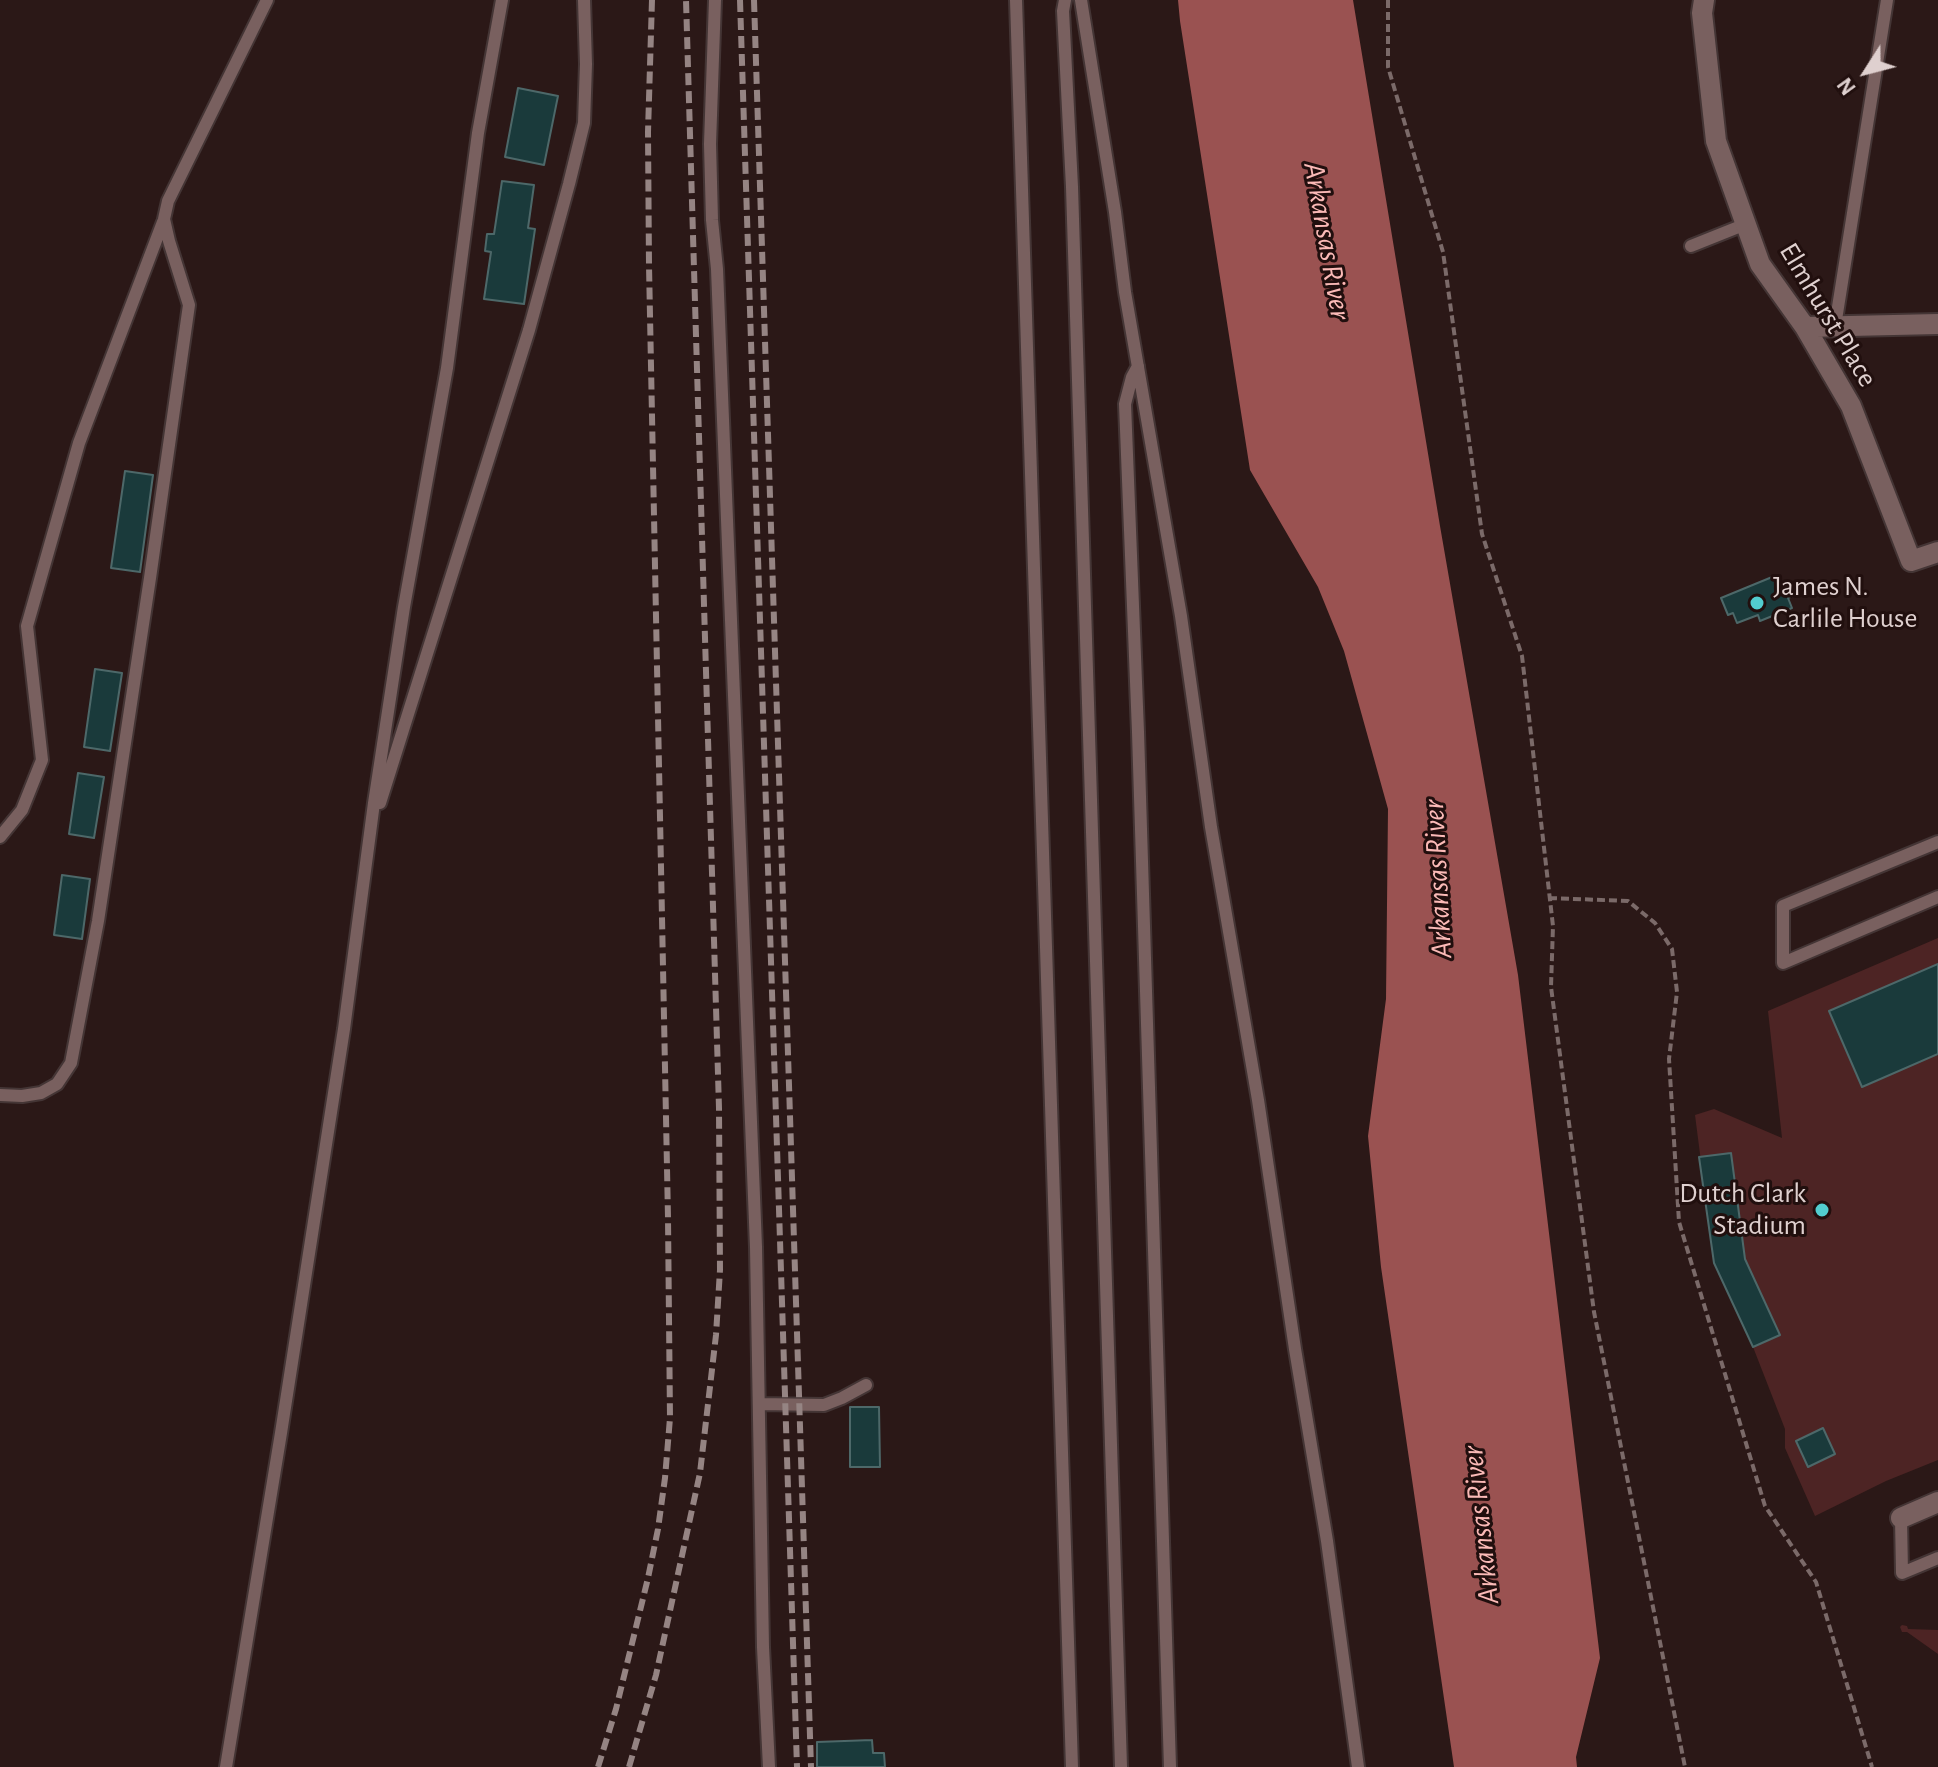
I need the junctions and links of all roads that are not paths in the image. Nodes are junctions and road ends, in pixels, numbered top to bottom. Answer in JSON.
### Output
{"nodes":[{"id":1,"x":267,"y":0,"type":"edge"},
{"id":2,"x":502,"y":0,"type":"edge"},
{"id":3,"x":584,"y":0,"type":"edge"},
{"id":4,"x":715,"y":0,"type":"edge"},
{"id":5,"x":1016,"y":0,"type":"edge"},
{"id":6,"x":1065,"y":0,"type":"edge"},
{"id":7,"x":1081,"y":0,"type":"edge"},
{"id":8,"x":1704,"y":0,"type":"edge"},
{"id":9,"x":1887,"y":0,"type":"edge"},
{"id":10,"x":164,"y":219,"type":"junction"},
{"id":11,"x":1746,"y":224,"type":"junction"},
{"id":12,"x":1691,"y":246,"type":"dead end"},
{"id":13,"x":1938,"y":324,"type":"edge"},
{"id":14,"x":1835,"y":326,"type":"junction"},
{"id":15,"x":1805,"y":327,"type":"junction"},
{"id":16,"x":1138,"y":366,"type":"junction"},
{"id":17,"x":1938,"y":552,"type":"edge"},
{"id":18,"x":370,"y":834,"type":"junction"},
{"id":19,"x":0,"y":837,"type":"edge"},
{"id":20,"x":1938,"y":842,"type":"edge"},
{"id":21,"x":1938,"y":897,"type":"edge"},
{"id":22,"x":0,"y":1095,"type":"edge"},
{"id":23,"x":866,"y":1385,"type":"dead end"},
{"id":24,"x":759,"y":1404,"type":"junction"},
{"id":25,"x":1938,"y":1502,"type":"edge"},
{"id":26,"x":1901,"y":1518,"type":"joint"},
{"id":27,"x":1938,"y":1558,"type":"edge"},
{"id":28,"x":226,"y":1767,"type":"edge"},
{"id":29,"x":769,"y":1767,"type":"edge"},
{"id":30,"x":1072,"y":1767,"type":"edge"},
{"id":31,"x":1121,"y":1767,"type":"edge"},
{"id":32,"x":1170,"y":1767,"type":"edge"},
{"id":33,"x":1358,"y":1767,"type":"edge"}],
"edges":[{"from":1,"to":10,"type":"lane"},
{"from":2,"to":18,"type":"lane"},
{"from":3,"to":18,"type":"lane"},
{"from":4,"to":24,"type":"lane"},
{"from":5,"to":30,"type":"lane"},
{"from":6,"to":31,"type":"lane"},
{"from":7,"to":16,"type":"lane"},
{"from":8,"to":11,"type":"street","name":"Elmhurst Place"},
{"from":9,"to":14,"type":"lane"},
{"from":10,"to":19,"type":"lane"},
{"from":10,"to":22,"type":"lane"},
{"from":11,"to":12,"type":"lane"},
{"from":11,"to":15,"type":"street","name":"Elmhurst Place"},
{"from":13,"to":14,"type":"street"},
{"from":14,"to":15,"type":"street"},
{"from":15,"to":17,"type":"street","name":"Elmhurst Place"},
{"from":16,"to":32,"type":"lane"},
{"from":16,"to":33,"type":"lane"},
{"from":18,"to":28,"type":"lane"},
{"from":20,"to":21,"type":"lane"},
{"from":23,"to":24,"type":"lane"},
{"from":24,"to":29,"type":"lane"},
{"from":25,"to":26,"type":"street"},
{"from":26,"to":27,"type":"lane"}]}
